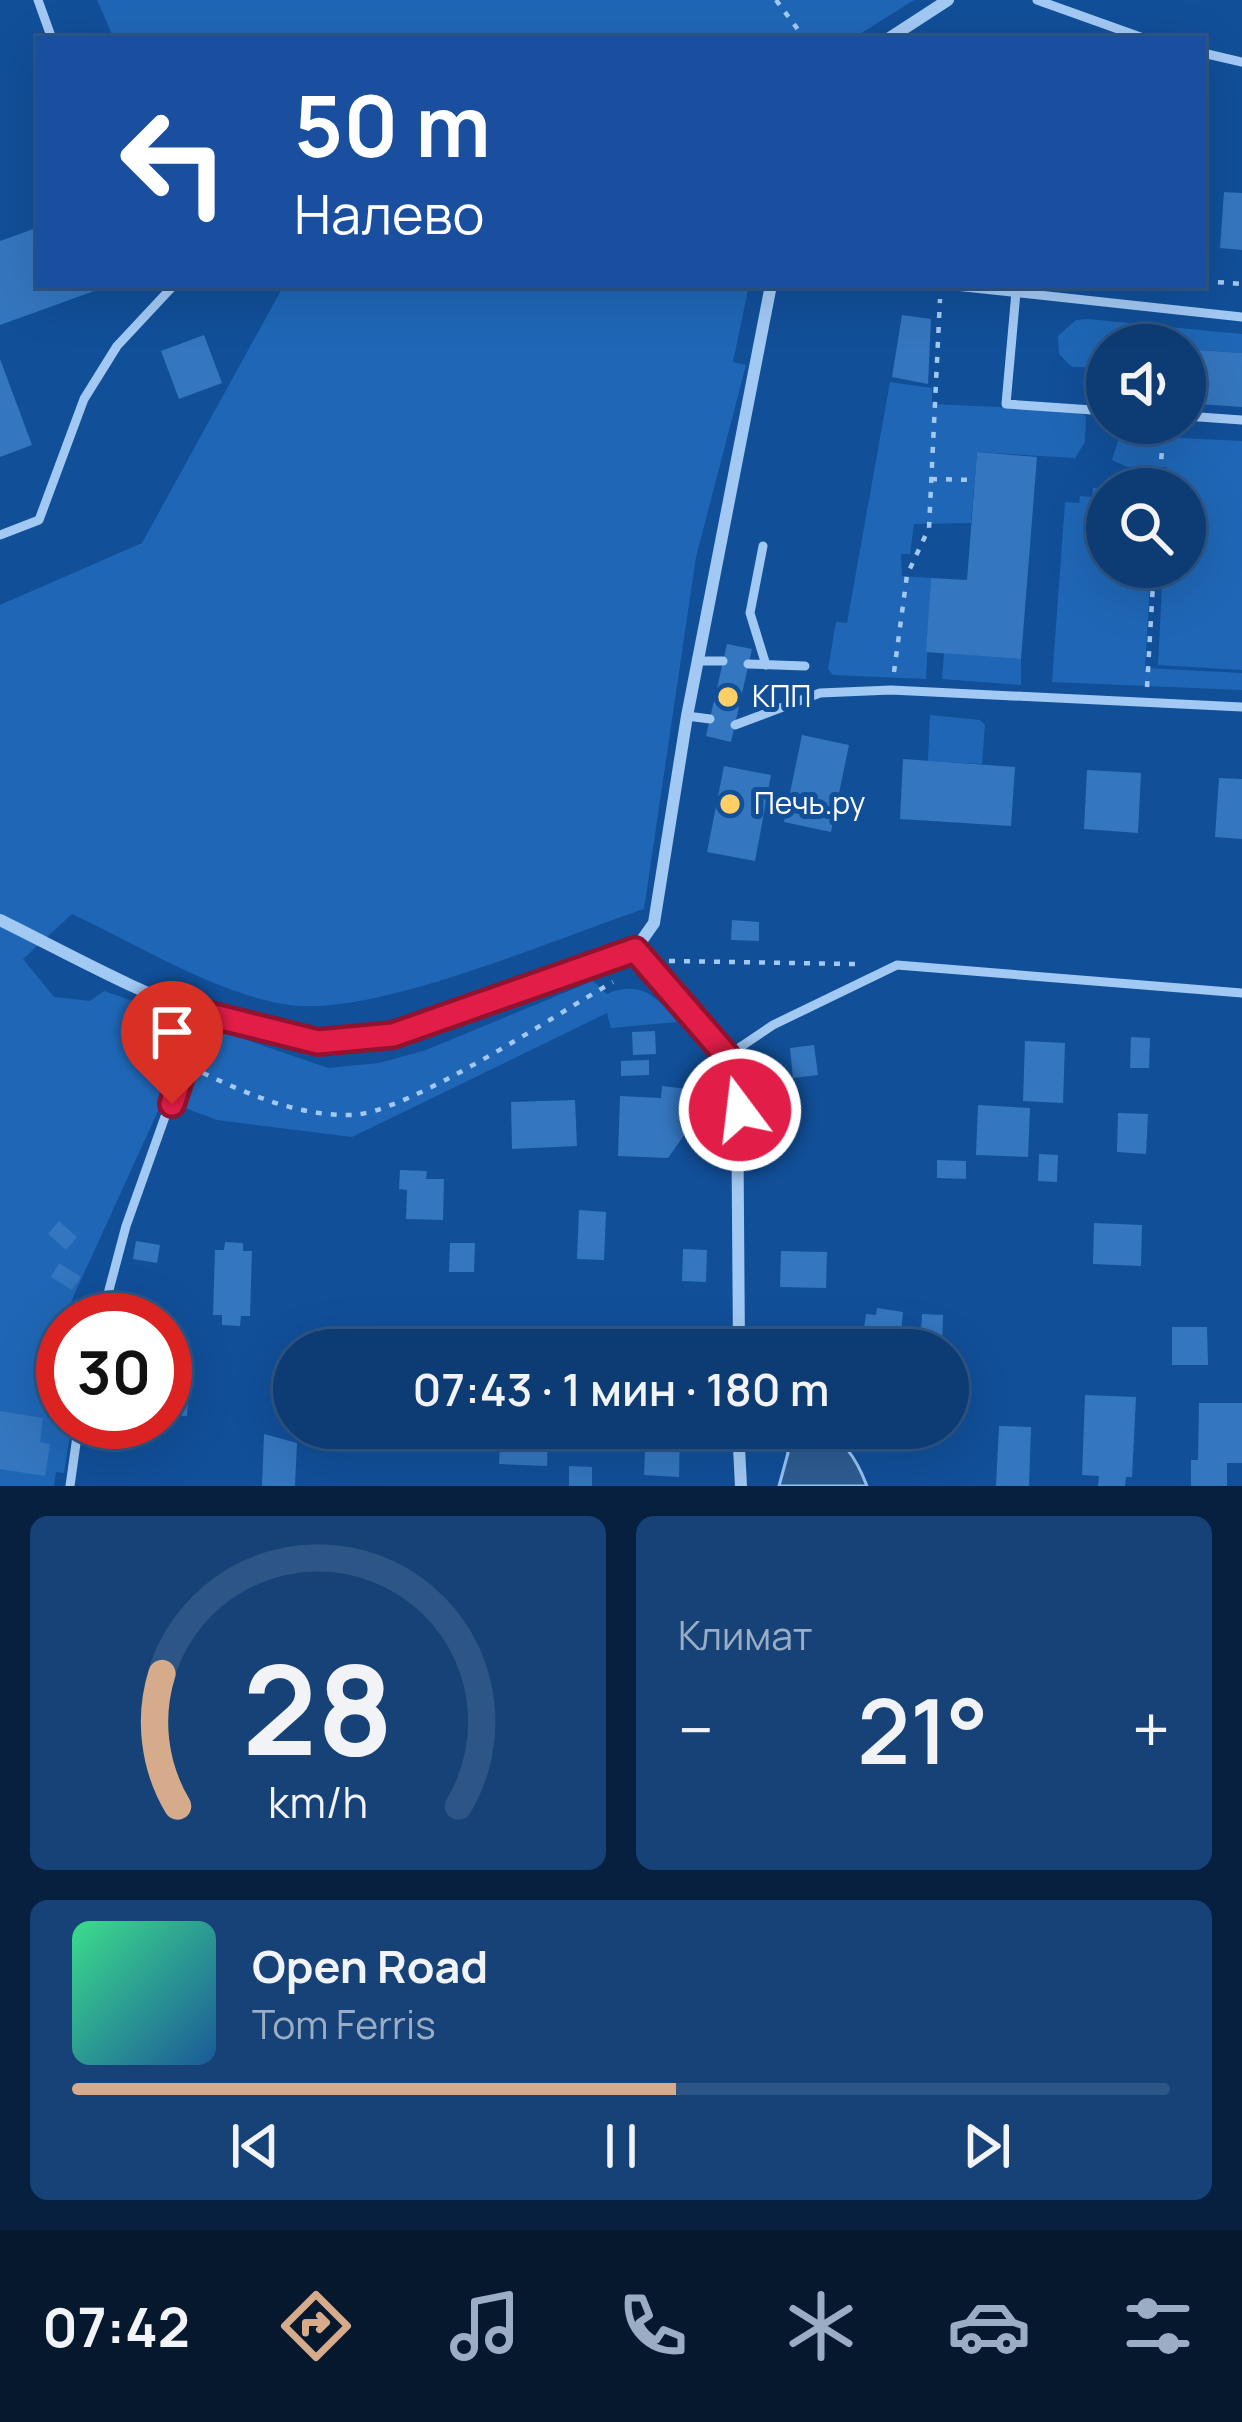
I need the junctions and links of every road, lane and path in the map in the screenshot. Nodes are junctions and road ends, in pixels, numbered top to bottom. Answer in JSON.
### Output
{"nodes":[{"id":1,"x":38,"y":0,"type":"edge"},
{"id":2,"x":776,"y":0,"type":"edge"},
{"id":3,"x":948,"y":0,"type":"edge"},
{"id":4,"x":1036,"y":0,"type":"edge"},
{"id":5,"x":51,"y":36,"type":"edge"},
{"id":6,"x":803,"y":36,"type":"edge"},
{"id":7,"x":893,"y":36,"type":"edge"},
{"id":8,"x":1138,"y":36,"type":"edge"},
{"id":9,"x":1206,"y":54,"type":"edge"},
{"id":10,"x":1242,"y":62,"type":"edge"},
{"id":11,"x":1206,"y":281,"type":"edge"},
{"id":12,"x":1242,"y":284,"type":"edge"},
{"id":13,"x":171,"y":288,"type":"edge"},
{"id":14,"x":770,"y":288,"type":"edge"},
{"id":15,"x":944,"y":288,"type":"edge"},
{"id":16,"x":975,"y":288,"type":"edge"},
{"id":17,"x":1016,"y":292,"type":"junction"},
{"id":18,"x":1242,"y":317,"type":"edge"},
{"id":19,"x":1086,"y":410,"type":"edge"},
{"id":20,"x":1206,"y":417,"type":"edge"},
{"id":21,"x":1242,"y":420,"type":"edge"},
{"id":22,"x":931,"y":479,"type":"junction"},
{"id":23,"x":974,"y":480,"type":"dead end"},
{"id":24,"x":0,"y":535,"type":"edge"},
{"id":25,"x":763,"y":546,"type":"dead end"},
{"id":26,"x":1153,"y":588,"type":"edge"},
{"id":27,"x":698,"y":661,"type":"junction"},
{"id":28,"x":723,"y":661,"type":"dead end"},
{"id":29,"x":748,"y":664,"type":"dead end"},
{"id":30,"x":766,"y":665,"type":"junction"},
{"id":31,"x":805,"y":666,"type":"dead end"},
{"id":32,"x":891,"y":689,"type":"junction"},
{"id":33,"x":1146,"y":702,"type":"junction"},
{"id":34,"x":1242,"y":707,"type":"edge"},
{"id":35,"x":687,"y":716,"type":"junction"},
{"id":36,"x":710,"y":719,"type":"dead end"},
{"id":37,"x":735,"y":725,"type":"dead end"},
{"id":38,"x":0,"y":920,"type":"edge"},
{"id":39,"x":635,"y":950,"type":"junction"},
{"id":40,"x":668,"y":961,"type":"dead end"},
{"id":41,"x":897,"y":965,"type":"junction"},
{"id":42,"x":1242,"y":993,"type":"edge"},
{"id":43,"x":202,"y":1013,"type":"junction"},
{"id":44,"x":727,"y":1056,"type":"junction"},
{"id":45,"x":108,"y":1293,"type":"edge"},
{"id":46,"x":739,"y":1329,"type":"edge"},
{"id":47,"x":76,"y":1449,"type":"edge"},
{"id":48,"x":739,"y":1449,"type":"edge"},
{"id":49,"x":70,"y":1486,"type":"edge"},
{"id":50,"x":742,"y":1486,"type":"edge"}],
"edges":[{"from":1,"to":5,"type":"lane"},
{"from":2,"to":6,"type":"path"},
{"from":3,"to":7,"type":"street"},
{"from":4,"to":8,"type":"lane"},
{"from":9,"to":10,"type":"lane"},
{"from":11,"to":12,"type":"path"},
{"from":13,"to":24,"type":"lane"},
{"from":14,"to":27,"type":"street"},
{"from":15,"to":22,"type":"path"},
{"from":16,"to":17,"type":"lane"},
{"from":17,"to":18,"type":"lane"},
{"from":17,"to":19,"type":"lane"},
{"from":20,"to":21,"type":"lane"},
{"from":22,"to":23,"type":"path"},
{"from":22,"to":32,"type":"path"},
{"from":25,"to":30,"type":"lane"},
{"from":26,"to":33,"type":"path"},
{"from":27,"to":28,"type":"lane"},
{"from":27,"to":35,"type":"street"},
{"from":29,"to":30,"type":"lane"},
{"from":30,"to":31,"type":"lane"},
{"from":32,"to":33,"type":"lane"},
{"from":32,"to":37,"type":"lane"},
{"from":33,"to":34,"type":"lane"},
{"from":35,"to":36,"type":"lane"},
{"from":35,"to":39,"type":"street"},
{"from":38,"to":43,"type":"street"},
{"from":39,"to":43,"type":"street"},
{"from":39,"to":44,"type":"street"},
{"from":40,"to":41,"type":"path"},
{"from":41,"to":42,"type":"lane"},
{"from":41,"to":44,"type":"lane"},
{"from":43,"to":45,"type":"lane"},
{"from":44,"to":46,"type":"street"},
{"from":47,"to":49,"type":"lane"},
{"from":48,"to":50,"type":"street"}]}
